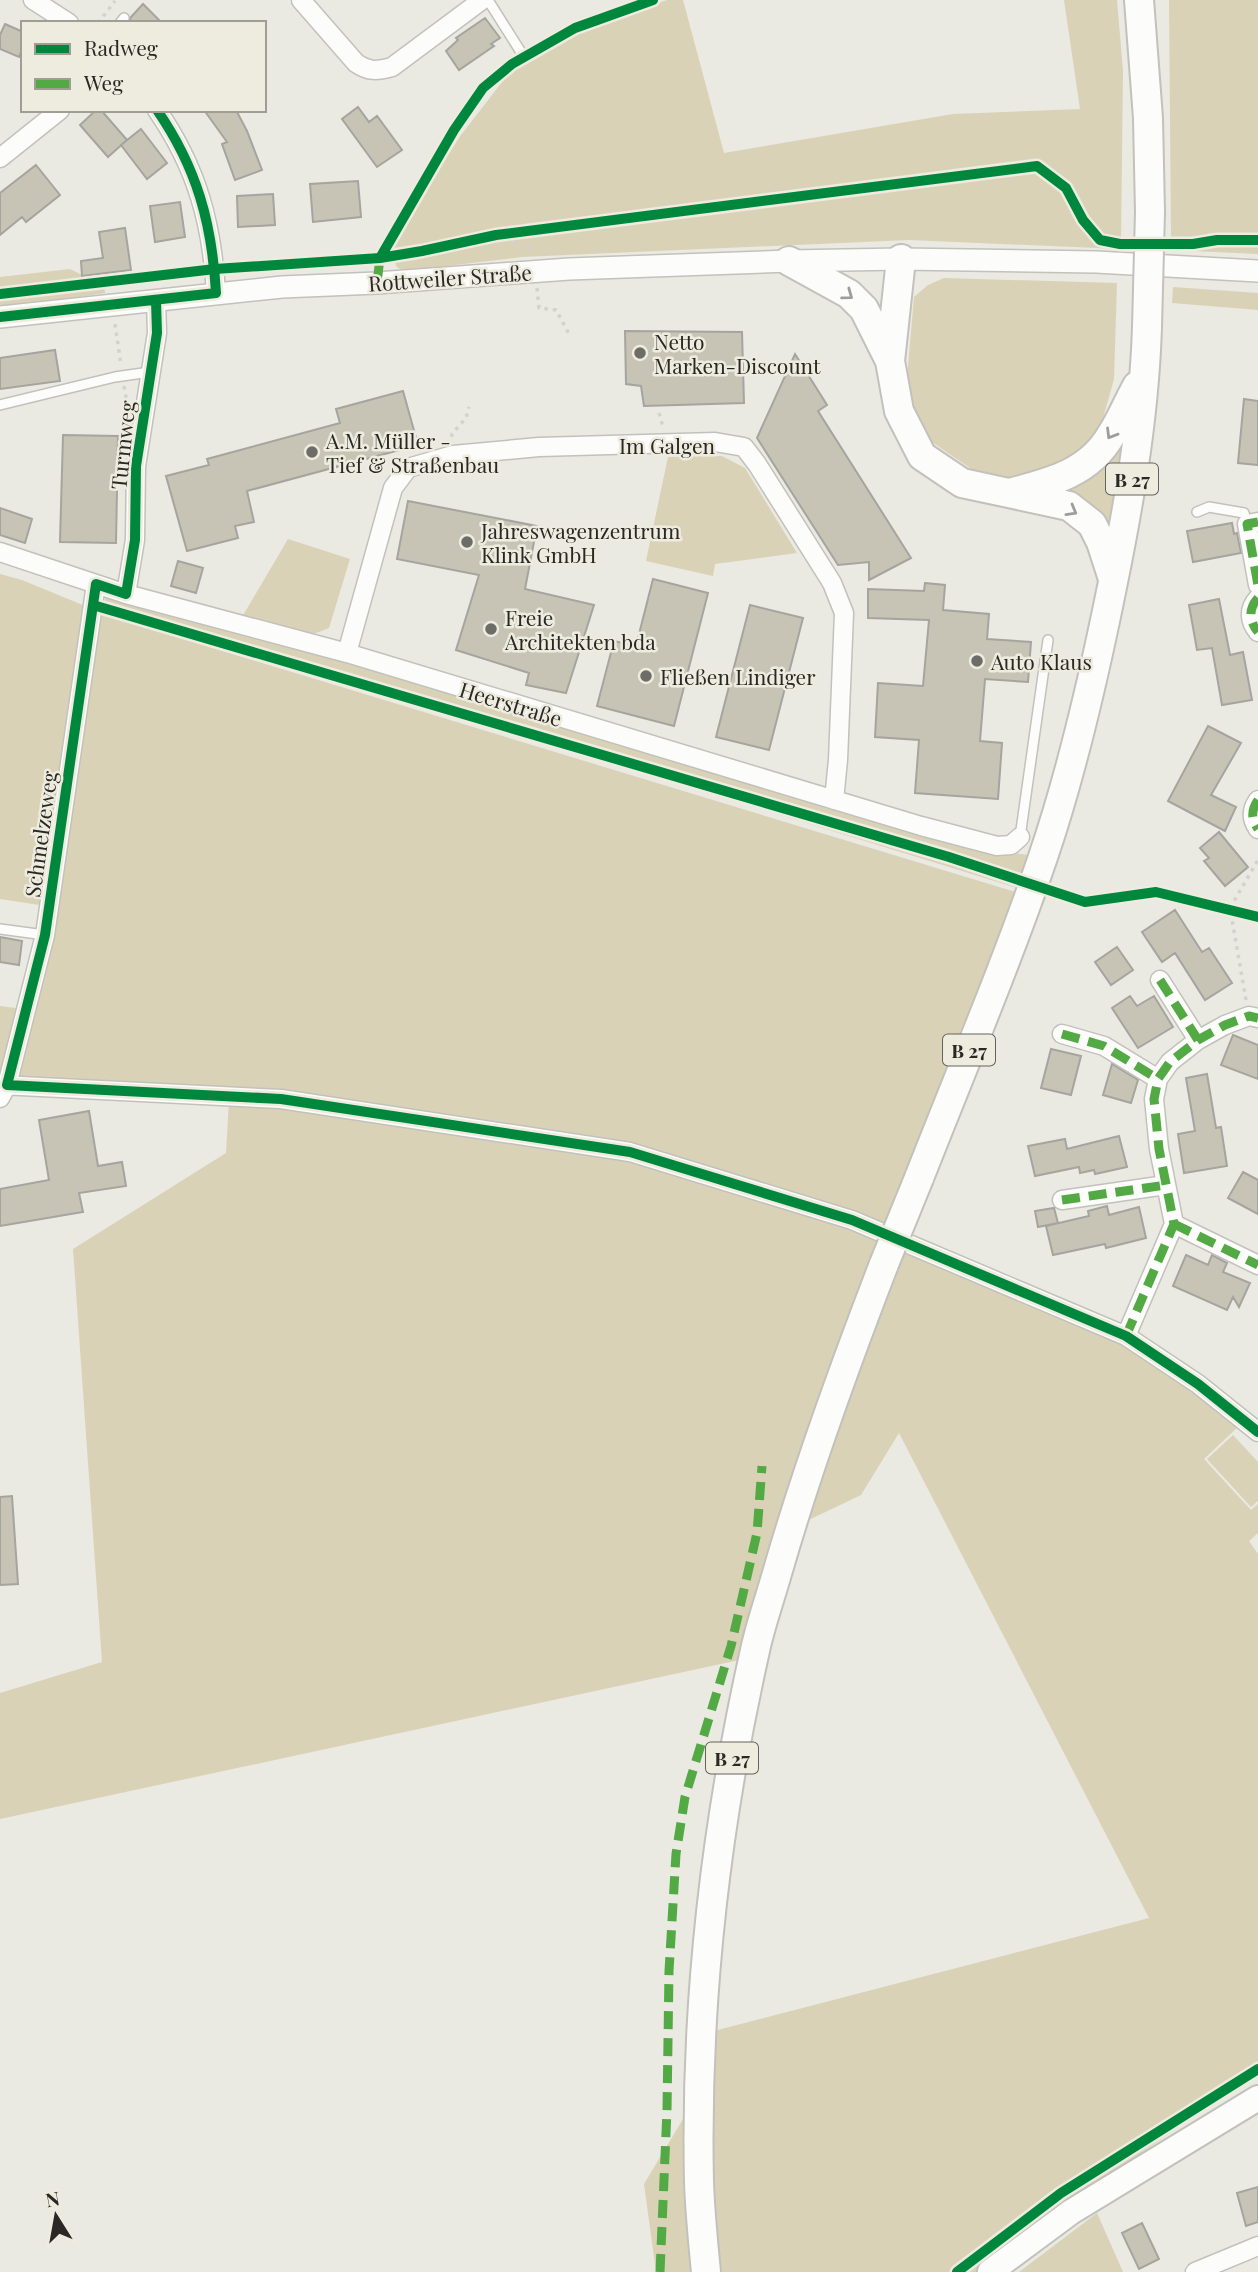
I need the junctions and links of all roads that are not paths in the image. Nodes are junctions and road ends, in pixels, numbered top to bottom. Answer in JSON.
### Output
{"nodes":[{"id":1,"x":33,"y":0,"type":"edge"},
{"id":2,"x":301,"y":0,"type":"edge"},
{"id":3,"x":482,"y":0,"type":"edge"},
{"id":4,"x":488,"y":0,"type":"edge"},
{"id":5,"x":1139,"y":0,"type":"edge"},
{"id":6,"x":66,"y":21,"type":"edge"},
{"id":7,"x":524,"y":57,"type":"dead end"},
{"id":8,"x":58,"y":112,"type":"edge"},
{"id":9,"x":158,"y":112,"type":"edge"},
{"id":10,"x":0,"y":158,"type":"edge"},
{"id":11,"x":901,"y":259,"type":"junction"},
{"id":12,"x":789,"y":261,"type":"junction"},
{"id":13,"x":1258,"y":271,"type":"edge"},
{"id":14,"x":216,"y":293,"type":"junction"},
{"id":15,"x":156,"y":300,"type":"junction"},
{"id":16,"x":0,"y":317,"type":"edge"},
{"id":17,"x":890,"y":361,"type":"junction"},
{"id":18,"x":150,"y":372,"type":"junction"},
{"id":19,"x":1144,"y":375,"type":"junction"},
{"id":20,"x":0,"y":405,"type":"edge"},
{"id":21,"x":1007,"y":493,"type":"junction"},
{"id":22,"x":1197,"y":512,"type":"dead end"},
{"id":23,"x":1253,"y":523,"type":"edge"},
{"id":24,"x":0,"y":552,"type":"edge"},
{"id":25,"x":1114,"y":582,"type":"junction"},
{"id":26,"x":96,"y":584,"type":"junction"},
{"id":27,"x":1258,"y":585,"type":"edge"},
{"id":28,"x":126,"y":594,"type":"junction"},
{"id":29,"x":1258,"y":598,"type":"edge"},
{"id":30,"x":1258,"y":632,"type":"edge"},
{"id":31,"x":1048,"y":640,"type":"dead end"},
{"id":32,"x":347,"y":653,"type":"junction"},
{"id":33,"x":834,"y":800,"type":"junction"},
{"id":34,"x":1258,"y":800,"type":"edge"},
{"id":35,"x":1258,"y":829,"type":"edge"},
{"id":36,"x":1020,"y":837,"type":"joint"},
{"id":37,"x":0,"y":929,"type":"edge"},
{"id":38,"x":45,"y":935,"type":"junction"},
{"id":39,"x":1160,"y":980,"type":"dead end"},
{"id":40,"x":1254,"y":1017,"type":"edge"},
{"id":41,"x":1062,"y":1034,"type":"dead end"},
{"id":42,"x":1198,"y":1040,"type":"junction"},
{"id":43,"x":1158,"y":1079,"type":"junction"},
{"id":44,"x":2,"y":1089,"type":"edge"},
{"id":45,"x":1166,"y":1185,"type":"junction"},
{"id":46,"x":1062,"y":1200,"type":"dead end"},
{"id":47,"x":1174,"y":1224,"type":"junction"},
{"id":48,"x":1258,"y":1265,"type":"edge"},
{"id":49,"x":1126,"y":1336,"type":"junction"},
{"id":50,"x":1258,"y":1432,"type":"edge"},
{"id":51,"x":1258,"y":2098,"type":"edge"},
{"id":52,"x":1258,"y":2246,"type":"edge"},
{"id":53,"x":706,"y":2272,"type":"edge"},
{"id":54,"x":990,"y":2272,"type":"edge"},
{"id":55,"x":1195,"y":2272,"type":"edge"}],
"edges":[{"from":1,"to":6,"type":"street"},
{"from":2,"to":3,"type":"street"},
{"from":4,"to":7,"type":"lane"},
{"from":5,"to":19,"type":"main road","number":"B 27","bridge":true},
{"from":8,"to":10,"type":"street"},
{"from":9,"to":14,"type":"street"},
{"from":11,"to":12,"type":"street","name":"Rottweiler Straße"},
{"from":11,"to":13,"type":"street","name":"Rottweiler Straße"},
{"from":11,"to":17,"type":"main road"},
{"from":12,"to":14,"type":"street","name":"Rottweiler Straße"},
{"from":12,"to":17,"type":"main road","one_way":true},
{"from":14,"to":15,"type":"street","name":"Rottweiler Straße"},
{"from":15,"to":16,"type":"street","name":"Rottweiler Straße"},
{"from":15,"to":18,"type":"street","name":"Turmweg"},
{"from":17,"to":21,"type":"main road"},
{"from":18,"to":20,"type":"lane"},
{"from":18,"to":28,"type":"street","name":"Turmweg"},
{"from":19,"to":21,"type":"main road","one_way":true},
{"from":19,"to":25,"type":"main road","number":"B 27"},
{"from":21,"to":25,"type":"main road","one_way":true},
{"from":22,"to":23,"type":"lane"},
{"from":23,"to":27,"type":"street"},
{"from":24,"to":26,"type":"street","name":"Heerstraße"},
{"from":25,"to":53,"type":"main road","number":"B 27","bridge":true},
{"from":26,"to":28,"type":"street","name":"Heerstraße"},
{"from":26,"to":38,"type":"street","name":"Schmelzeweg"},
{"from":28,"to":32,"type":"street","name":"Heerstraße"},
{"from":29,"to":30,"type":"street"},
{"from":31,"to":36,"type":"lane"},
{"from":32,"to":33,"type":"street","name":"Heerstraße"},
{"from":32,"to":33,"type":"street","name":"Im Galgen"},
{"from":33,"to":36,"type":"street","name":"Heerstraße"},
{"from":34,"to":35,"type":"street"},
{"from":37,"to":38,"type":"lane"},
{"from":38,"to":44,"type":"street","name":"Schmelzeweg"},
{"from":39,"to":42,"type":"street"},
{"from":40,"to":42,"type":"street"},
{"from":41,"to":43,"type":"street"},
{"from":42,"to":43,"type":"street"},
{"from":43,"to":45,"type":"street"},
{"from":44,"to":49,"type":"street"},
{"from":45,"to":46,"type":"street"},
{"from":45,"to":47,"type":"street"},
{"from":47,"to":48,"type":"street"},
{"from":47,"to":49,"type":"street"},
{"from":49,"to":50,"type":"street"},
{"from":51,"to":54,"type":"main road"},
{"from":52,"to":55,"type":"street"}]}
